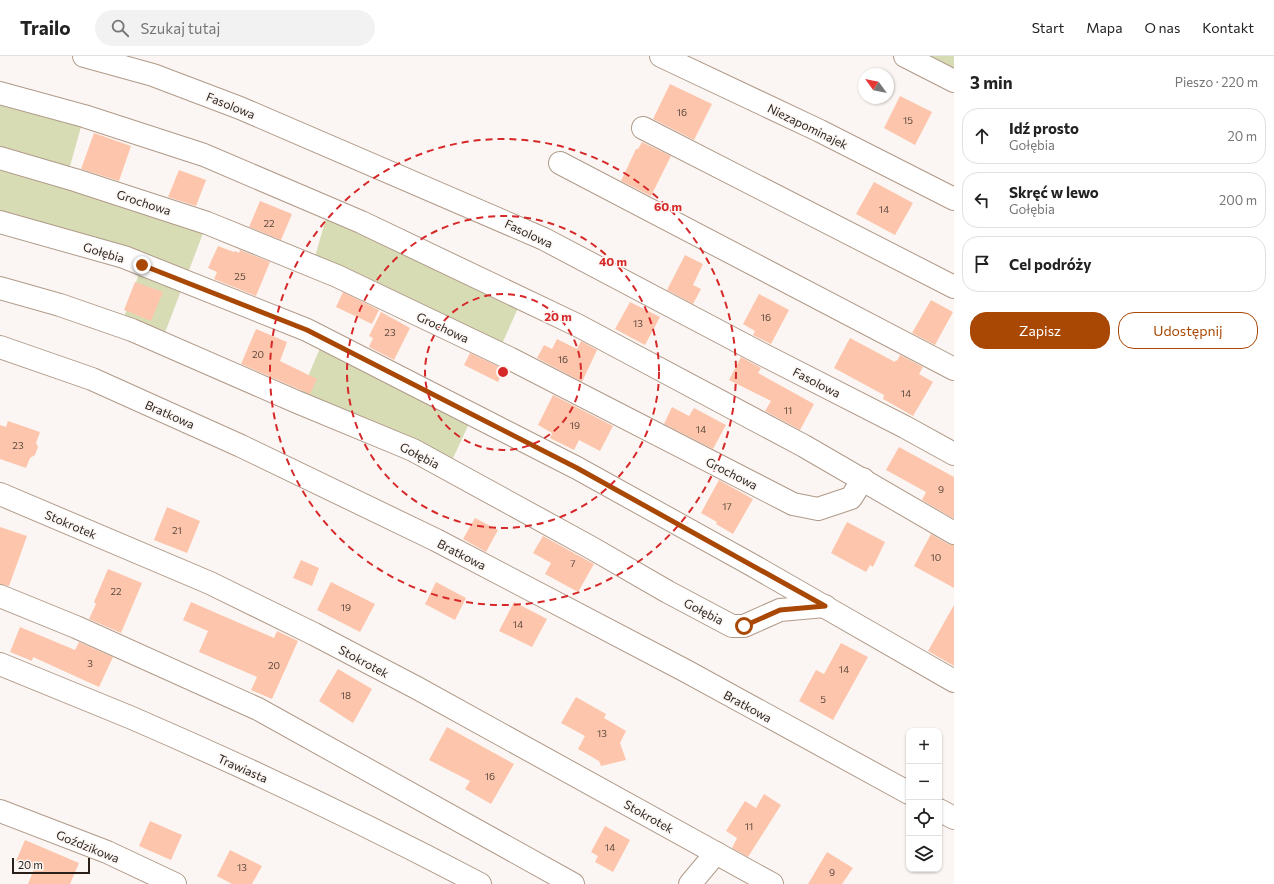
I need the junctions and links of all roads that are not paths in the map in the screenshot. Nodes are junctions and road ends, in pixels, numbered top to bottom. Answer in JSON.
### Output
{"nodes":[{"id":1,"x":84,"y":56,"type":"edge"},
{"id":2,"x":661,"y":56,"type":"edge"},
{"id":3,"x":905,"y":56,"type":"edge"},
{"id":4,"x":954,"y":81,"type":"edge"},
{"id":5,"x":0,"y":93,"type":"edge"},
{"id":6,"x":643,"y":128,"type":"dead end"},
{"id":7,"x":0,"y":158,"type":"edge"},
{"id":8,"x":560,"y":163,"type":"dead end"},
{"id":9,"x":954,"y":199,"type":"edge"},
{"id":10,"x":0,"y":222,"type":"edge"},
{"id":11,"x":954,"y":287,"type":"edge"},
{"id":12,"x":0,"y":288,"type":"edge"},
{"id":13,"x":0,"y":347,"type":"edge"},
{"id":14,"x":954,"y":369,"type":"edge"},
{"id":15,"x":954,"y":454,"type":"edge"},
{"id":16,"x":863,"y":479,"type":"junction"},
{"id":17,"x":0,"y":494,"type":"edge"},
{"id":18,"x":954,"y":533,"type":"edge"},
{"id":19,"x":0,"y":596,"type":"edge"},
{"id":20,"x":825,"y":606,"type":"junction"},
{"id":21,"x":0,"y":664,"type":"edge"},
{"id":22,"x":954,"y":681,"type":"edge"},
{"id":23,"x":906,"y":791,"type":"edge"},
{"id":24,"x":0,"y":811,"type":"edge"},
{"id":25,"x":942,"y":812,"type":"edge"},
{"id":26,"x":954,"y":818,"type":"edge"},
{"id":27,"x":716,"y":853,"type":"junction"},
{"id":28,"x":175,"y":884,"type":"edge"},
{"id":29,"x":480,"y":884,"type":"edge"},
{"id":30,"x":573,"y":884,"type":"edge"},
{"id":31,"x":690,"y":884,"type":"edge"},
{"id":32,"x":772,"y":884,"type":"edge"}],
"edges":[{"from":1,"to":15,"type":"street","name":"Fasolowa"},
{"from":2,"to":9,"type":"street","name":"Niezapominajek"},
{"from":3,"to":4,"type":"street"},
{"from":5,"to":16,"type":"street"},
{"from":6,"to":11,"type":"street"},
{"from":7,"to":16,"type":"street","name":"Grochowa"},
{"from":8,"to":14,"type":"street"},
{"from":10,"to":20,"type":"street","name":"Gołębia"},
{"from":12,"to":20,"type":"street","name":"Gołębia"},
{"from":13,"to":23,"type":"street","name":"Bratkowa"},
{"from":16,"to":18,"type":"street"},
{"from":17,"to":27,"type":"street","name":"Stokrotek"},
{"from":19,"to":30,"type":"street"},
{"from":20,"to":22,"type":"street","name":"Gołębia"},
{"from":21,"to":29,"type":"street","name":"Trawiasta"},
{"from":24,"to":28,"type":"street","name":"Goździkowa"},
{"from":25,"to":26,"type":"street"},
{"from":27,"to":31,"type":"street"},
{"from":27,"to":32,"type":"street","name":"Stokrotek"}]}
